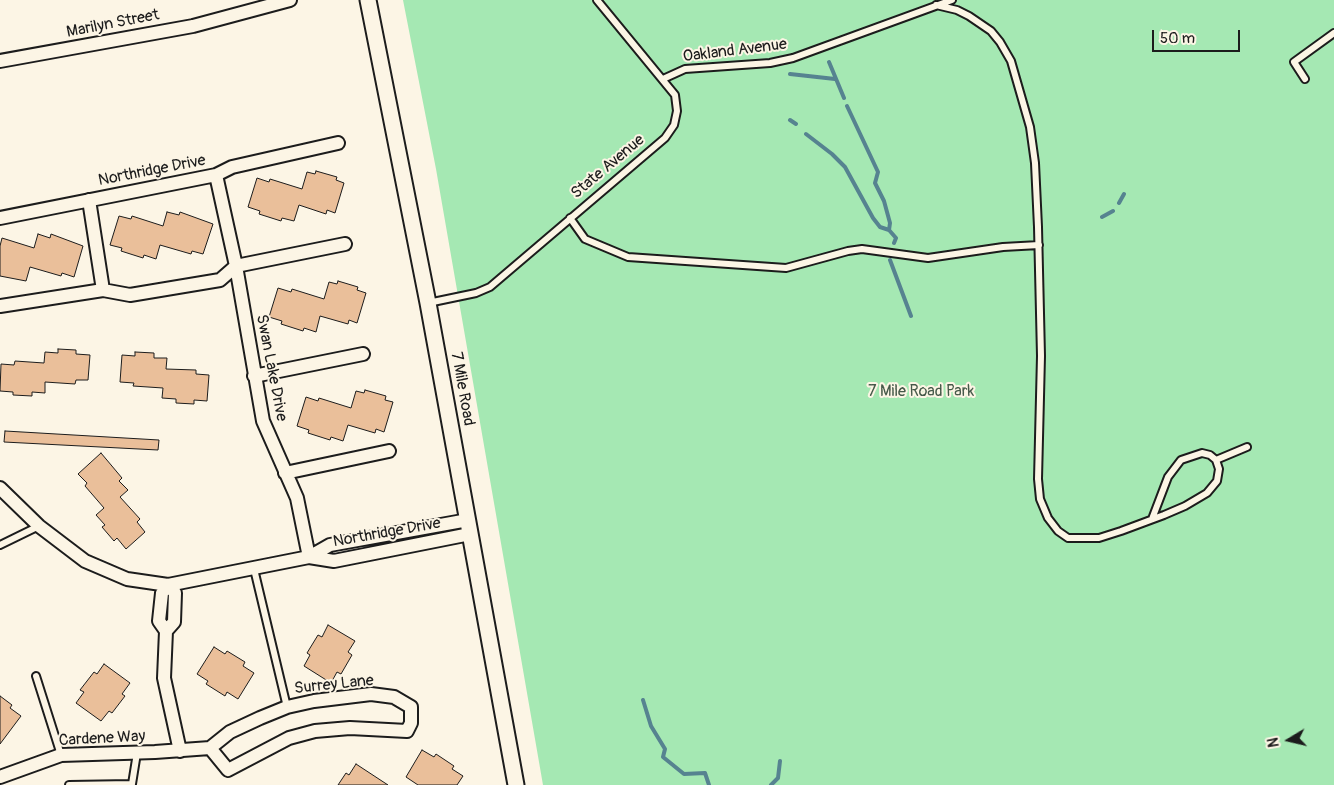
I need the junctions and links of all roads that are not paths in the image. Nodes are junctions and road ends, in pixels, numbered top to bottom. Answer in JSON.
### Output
{"nodes":[{"id":1,"x":290,"y":0,"type":"edge"},
{"id":2,"x":368,"y":0,"type":"edge"},
{"id":3,"x":597,"y":0,"type":"edge"},
{"id":4,"x":952,"y":0,"type":"edge"},
{"id":5,"x":936,"y":5,"type":"junction"},
{"id":6,"x":1334,"y":33,"type":"edge"},
{"id":7,"x":0,"y":62,"type":"edge"},
{"id":8,"x":1305,"y":78,"type":"dead end"},
{"id":9,"x":663,"y":79,"type":"junction"},
{"id":10,"x":338,"y":143,"type":"dead end"},
{"id":11,"x":216,"y":175,"type":"junction"},
{"id":12,"x":89,"y":200,"type":"junction"},
{"id":13,"x":0,"y":218,"type":"edge"},
{"id":14,"x":570,"y":218,"type":"junction"},
{"id":15,"x":345,"y":244,"type":"dead end"},
{"id":16,"x":1039,"y":245,"type":"junction"},
{"id":17,"x":236,"y":266,"type":"junction"},
{"id":18,"x":103,"y":290,"type":"junction"},
{"id":19,"x":428,"y":303,"type":"junction"},
{"id":20,"x":0,"y":306,"type":"edge"},
{"id":21,"x":363,"y":354,"type":"dead end"},
{"id":22,"x":254,"y":376,"type":"junction"},
{"id":23,"x":1247,"y":448,"type":"dead end"},
{"id":24,"x":389,"y":451,"type":"dead end"},
{"id":25,"x":1216,"y":460,"type":"junction"},
{"id":26,"x":285,"y":473,"type":"junction"},
{"id":27,"x":0,"y":488,"type":"edge"},
{"id":28,"x":1152,"y":519,"type":"junction"},
{"id":29,"x":39,"y":526,"type":"junction"},
{"id":30,"x":469,"y":527,"type":"junction"},
{"id":31,"x":0,"y":545,"type":"edge"},
{"id":32,"x":309,"y":557,"type":"junction"},
{"id":33,"x":254,"y":569,"type":"junction"},
{"id":34,"x":168,"y":585,"type":"junction"},
{"id":35,"x":36,"y":676,"type":"dead end"},
{"id":36,"x":287,"y":707,"type":"junction"},
{"id":37,"x":210,"y":748,"type":"junction"},
{"id":38,"x":180,"y":751,"type":"junction"},
{"id":39,"x":137,"y":753,"type":"junction"},
{"id":40,"x":61,"y":755,"type":"junction"},
{"id":41,"x":4,"y":779,"type":"edge"},
{"id":42,"x":69,"y":785,"type":"edge"},
{"id":43,"x":516,"y":785,"type":"edge"}],
"edges":[{"from":1,"to":7,"type":"street","name":"Marilyn Street"},
{"from":2,"to":19,"type":"street","name":"7 Mile Road"},
{"from":3,"to":9,"type":"lane","name":"State Avenue"},
{"from":4,"to":5,"type":"lane","name":"Oakland Avenue"},
{"from":5,"to":9,"type":"lane","name":"Oakland Avenue"},
{"from":5,"to":16,"type":"lane"},
{"from":6,"to":8,"type":"lane"},
{"from":9,"to":14,"type":"lane","name":"State Avenue"},
{"from":10,"to":11,"type":"street","name":"Northridge Drive"},
{"from":11,"to":12,"type":"street","name":"Northridge Drive"},
{"from":11,"to":17,"type":"street","name":"Swan Lake Drive"},
{"from":12,"to":13,"type":"street","name":"Northridge Drive"},
{"from":12,"to":18,"type":"street"},
{"from":14,"to":16,"type":"lane"},
{"from":14,"to":19,"type":"lane","name":"State Avenue"},
{"from":15,"to":17,"type":"street"},
{"from":16,"to":28,"type":"lane"},
{"from":17,"to":18,"type":"street"},
{"from":17,"to":22,"type":"street","name":"Swan Lake Drive"},
{"from":18,"to":20,"type":"street"},
{"from":19,"to":30,"type":"street","name":"7 Mile Road"},
{"from":21,"to":22,"type":"street"},
{"from":22,"to":26,"type":"street","name":"Swan Lake Drive"},
{"from":23,"to":25,"type":"lane"},
{"from":24,"to":26,"type":"street"},
{"from":25,"to":28,"type":"lane"},
{"from":25,"to":28,"type":"lane"},
{"from":26,"to":32,"type":"street","name":"Swan Lake Drive"},
{"from":27,"to":29,"type":"street","name":"Northridge Drive"},
{"from":29,"to":31,"type":"lane"},
{"from":29,"to":34,"type":"street","name":"Northridge Drive"},
{"from":30,"to":32,"type":"street","name":"Northridge Drive"},
{"from":30,"to":43,"type":"street","name":"7 Mile Road"},
{"from":32,"to":33,"type":"street","name":"Northridge Drive"},
{"from":33,"to":34,"type":"street","name":"Northridge Drive"},
{"from":33,"to":36,"type":"lane"},
{"from":34,"to":38,"type":"street"},
{"from":35,"to":40,"type":"lane"},
{"from":36,"to":37,"type":"street","name":"Surrey Lane"},
{"from":36,"to":37,"type":"street","name":"Surrey Lane"},
{"from":37,"to":38,"type":"street"},
{"from":38,"to":39,"type":"street","name":"Cardene Way"},
{"from":39,"to":40,"type":"street","name":"Cardene Way"},
{"from":39,"to":42,"type":"lane"},
{"from":40,"to":41,"type":"street","name":"Cardene Way"}]}
